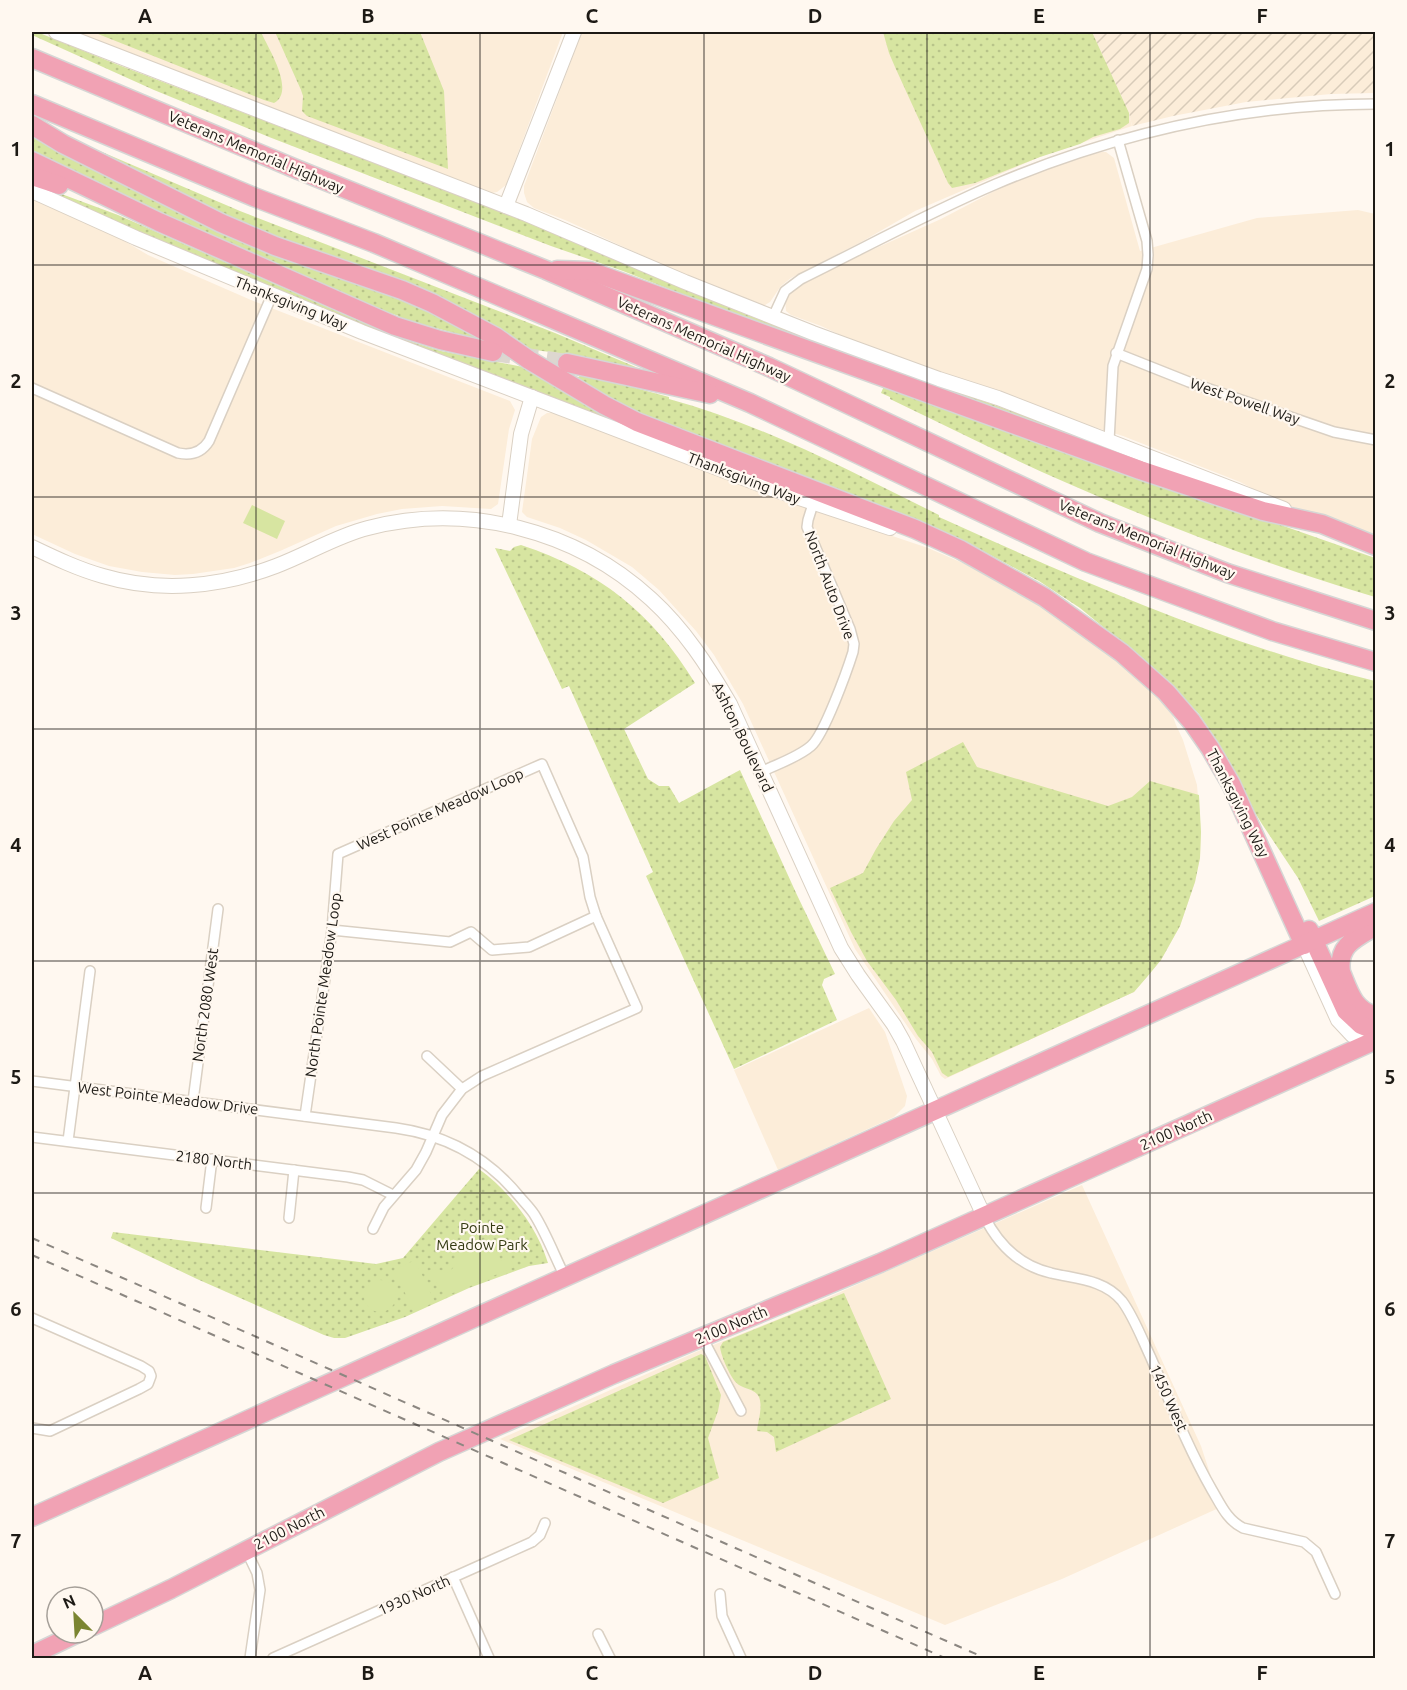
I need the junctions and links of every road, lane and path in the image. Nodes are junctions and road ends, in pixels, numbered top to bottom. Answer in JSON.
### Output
{"nodes":[{"id":1,"x":56,"y":32,"type":"edge"},
{"id":2,"x":574,"y":32,"type":"edge"},
{"id":3,"x":32,"y":58,"type":"edge"},
{"id":4,"x":32,"y":104,"type":"edge"},
{"id":5,"x":1376,"y":104,"type":"edge"},
{"id":6,"x":32,"y":125,"type":"edge"},
{"id":7,"x":1118,"y":140,"type":"junction"},
{"id":8,"x":32,"y":161,"type":"edge"},
{"id":9,"x":32,"y":176,"type":"edge"},
{"id":10,"x":32,"y":191,"type":"edge"},
{"id":11,"x":506,"y":206,"type":"junction"},
{"id":12,"x":159,"y":222,"type":"junction"},
{"id":13,"x":546,"y":270,"type":"junction"},
{"id":14,"x":272,"y":295,"type":"junction"},
{"id":15,"x":773,"y":317,"type":"junction"},
{"id":16,"x":493,"y":352,"type":"tunnel mouth"},
{"id":17,"x":1116,"y":353,"type":"junction"},
{"id":18,"x":567,"y":363,"type":"tunnel mouth"},
{"id":19,"x":32,"y":388,"type":"edge"},
{"id":20,"x":532,"y":397,"type":"junction"},
{"id":21,"x":750,"y":403,"type":"junction"},
{"id":22,"x":1376,"y":440,"type":"edge"},
{"id":23,"x":1109,"y":441,"type":"junction"},
{"id":24,"x":813,"y":504,"type":"junction"},
{"id":25,"x":1322,"y":524,"type":"junction"},
{"id":26,"x":509,"y":525,"type":"junction"},
{"id":27,"x":1376,"y":546,"type":"edge"},
{"id":28,"x":32,"y":547,"type":"edge"},
{"id":29,"x":988,"y":564,"type":"junction"},
{"id":30,"x":1376,"y":621,"type":"edge"},
{"id":31,"x":1376,"y":662,"type":"edge"},
{"id":32,"x":761,"y":772,"type":"junction"},
{"id":33,"x":338,"y":854,"type":"joint"},
{"id":34,"x":218,"y":909,"type":"dead end"},
{"id":35,"x":1376,"y":912,"type":"edge"},
{"id":36,"x":596,"y":916,"type":"junction"},
{"id":37,"x":1376,"y":926,"type":"edge"},
{"id":38,"x":332,"y":930,"type":"junction"},
{"id":39,"x":1309,"y":943,"type":"junction"},
{"id":40,"x":90,"y":971,"type":"dead end"},
{"id":41,"x":1376,"y":1016,"type":"edge"},
{"id":42,"x":1374,"y":1042,"type":"edge"},
{"id":43,"x":427,"y":1056,"type":"dead end"},
{"id":44,"x":32,"y":1081,"type":"edge"},
{"id":45,"x":74,"y":1086,"type":"junction"},
{"id":46,"x":462,"y":1089,"type":"junction"},
{"id":47,"x":193,"y":1101,"type":"junction"},
{"id":48,"x":935,"y":1111,"type":"junction"},
{"id":49,"x":305,"y":1116,"type":"junction"},
{"id":50,"x":432,"y":1136,"type":"junction"},
{"id":51,"x":32,"y":1137,"type":"edge"},
{"id":52,"x":68,"y":1142,"type":"junction"},
{"id":53,"x":212,"y":1160,"type":"junction"},
{"id":54,"x":294,"y":1170,"type":"junction"},
{"id":55,"x":393,"y":1196,"type":"junction"},
{"id":56,"x":206,"y":1208,"type":"dead end"},
{"id":57,"x":984,"y":1216,"type":"junction"},
{"id":58,"x":289,"y":1218,"type":"dead end"},
{"id":59,"x":373,"y":1229,"type":"dead end"},
{"id":60,"x":565,"y":1277,"type":"junction"},
{"id":61,"x":32,"y":1318,"type":"edge"},
{"id":62,"x":702,"y":1337,"type":"junction"},
{"id":63,"x":741,"y":1411,"type":"dead end"},
{"id":64,"x":32,"y":1428,"type":"edge"},
{"id":65,"x":32,"y":1517,"type":"edge"},
{"id":66,"x":545,"y":1522,"type":"dead end"},
{"id":67,"x":246,"y":1550,"type":"junction"},
{"id":68,"x":453,"y":1577,"type":"junction"},
{"id":69,"x":720,"y":1594,"type":"dead end"},
{"id":70,"x":1335,"y":1594,"type":"dead end"},
{"id":71,"x":105,"y":1620,"type":"edge"},
{"id":72,"x":598,"y":1634,"type":"dead end"},
{"id":73,"x":53,"y":1645,"type":"edge"},
{"id":74,"x":32,"y":1655,"type":"edge"},
{"id":75,"x":250,"y":1659,"type":"edge"},
{"id":76,"x":273,"y":1659,"type":"edge"},
{"id":77,"x":489,"y":1659,"type":"edge"},
{"id":78,"x":610,"y":1659,"type":"edge"},
{"id":79,"x":741,"y":1659,"type":"edge"}],
"edges":[{"from":1,"to":11,"type":"main road"},
{"from":2,"to":11,"type":"main road"},
{"from":3,"to":13,"type":"highway","name":"Veterans Memorial Highway"},
{"from":4,"to":21,"type":"highway"},
{"from":5,"to":7,"type":"street"},
{"from":6,"to":29,"type":"highway"},
{"from":7,"to":15,"type":"street"},
{"from":7,"to":17,"type":"street"},
{"from":8,"to":12,"type":"highway"},
{"from":9,"to":12,"type":"highway"},
{"from":10,"to":14,"type":"main road","name":"Thanksgiving Way"},
{"from":11,"to":15,"type":"main road"},
{"from":12,"to":16,"type":"highway"},
{"from":13,"to":25,"type":"highway"},
{"from":13,"to":30,"type":"highway","name":"Veterans Memorial Highway"},
{"from":14,"to":19,"type":"street"},
{"from":14,"to":20,"type":"main road","name":"Thanksgiving Way"},
{"from":15,"to":23,"type":"main road"},
{"from":17,"to":22,"type":"street","name":"West Powell Way"},
{"from":17,"to":23,"type":"street"},
{"from":18,"to":21,"type":"highway"},
{"from":20,"to":24,"type":"main road","name":"Thanksgiving Way"},
{"from":20,"to":26,"type":"main road"},
{"from":21,"to":31,"type":"highway"},
{"from":23,"to":25,"type":"main road"},
{"from":24,"to":29,"type":"main road","name":"Thanksgiving Way"},
{"from":24,"to":32,"type":"street","name":"North Auto Drive"},
{"from":25,"to":27,"type":"highway"},
{"from":26,"to":28,"type":"main road","name":"Ashton Boulevard"},
{"from":26,"to":32,"type":"main road","name":"Ashton Boulevard"},
{"from":29,"to":39,"type":"highway","name":"Thanksgiving Way"},
{"from":32,"to":48,"type":"main road","name":"Ashton Boulevard"},
{"from":33,"to":36,"type":"street","name":"West Pointe Meadow Loop"},
{"from":33,"to":38,"type":"street","name":"North Pointe Meadow Loop"},
{"from":34,"to":47,"type":"street","name":"North 2080 West"},
{"from":35,"to":39,"type":"highway"},
{"from":36,"to":38,"type":"street"},
{"from":36,"to":46,"type":"street"},
{"from":37,"to":41,"type":"highway"},
{"from":38,"to":49,"type":"street","name":"North Pointe Meadow Loop"},
{"from":39,"to":42,"type":"highway","name":"Thanksgiving Way"},
{"from":39,"to":48,"type":"highway"},
{"from":40,"to":45,"type":"street"},
{"from":42,"to":57,"type":"highway","name":"2100 North"},
{"from":43,"to":46,"type":"street"},
{"from":44,"to":45,"type":"street","name":"West Pointe Meadow Drive"},
{"from":45,"to":47,"type":"street","name":"West Pointe Meadow Drive"},
{"from":45,"to":52,"type":"street"},
{"from":46,"to":50,"type":"street"},
{"from":47,"to":49,"type":"street","name":"West Pointe Meadow Drive"},
{"from":48,"to":57,"type":"main road","name":"Ashton Boulevard"},
{"from":48,"to":60,"type":"highway"},
{"from":49,"to":50,"type":"street","name":"West Pointe Meadow Drive"},
{"from":50,"to":55,"type":"street"},
{"from":50,"to":60,"type":"street","name":"West Pointe Meadow Drive"},
{"from":51,"to":52,"type":"street","name":"2180 North"},
{"from":52,"to":53,"type":"street","name":"2180 North"},
{"from":53,"to":54,"type":"street","name":"2180 North"},
{"from":53,"to":56,"type":"street"},
{"from":54,"to":55,"type":"street","name":"2180 North"},
{"from":54,"to":58,"type":"street"},
{"from":55,"to":59,"type":"street"},
{"from":57,"to":62,"type":"highway","name":"2100 North"},
{"from":57,"to":70,"type":"street","name":"1450 West"},
{"from":60,"to":65,"type":"highway"},
{"from":61,"to":64,"type":"street"},
{"from":62,"to":63,"type":"street"},
{"from":62,"to":67,"type":"highway","name":"2100 North"},
{"from":66,"to":68,"type":"street","name":"1930 North"},
{"from":67,"to":71,"type":"highway","name":"2100 North"},
{"from":67,"to":75,"type":"street"},
{"from":68,"to":76,"type":"street","name":"1930 North"},
{"from":68,"to":77,"type":"street"},
{"from":69,"to":79,"type":"street"},
{"from":72,"to":78,"type":"street"},
{"from":73,"to":74,"type":"highway"}]}
